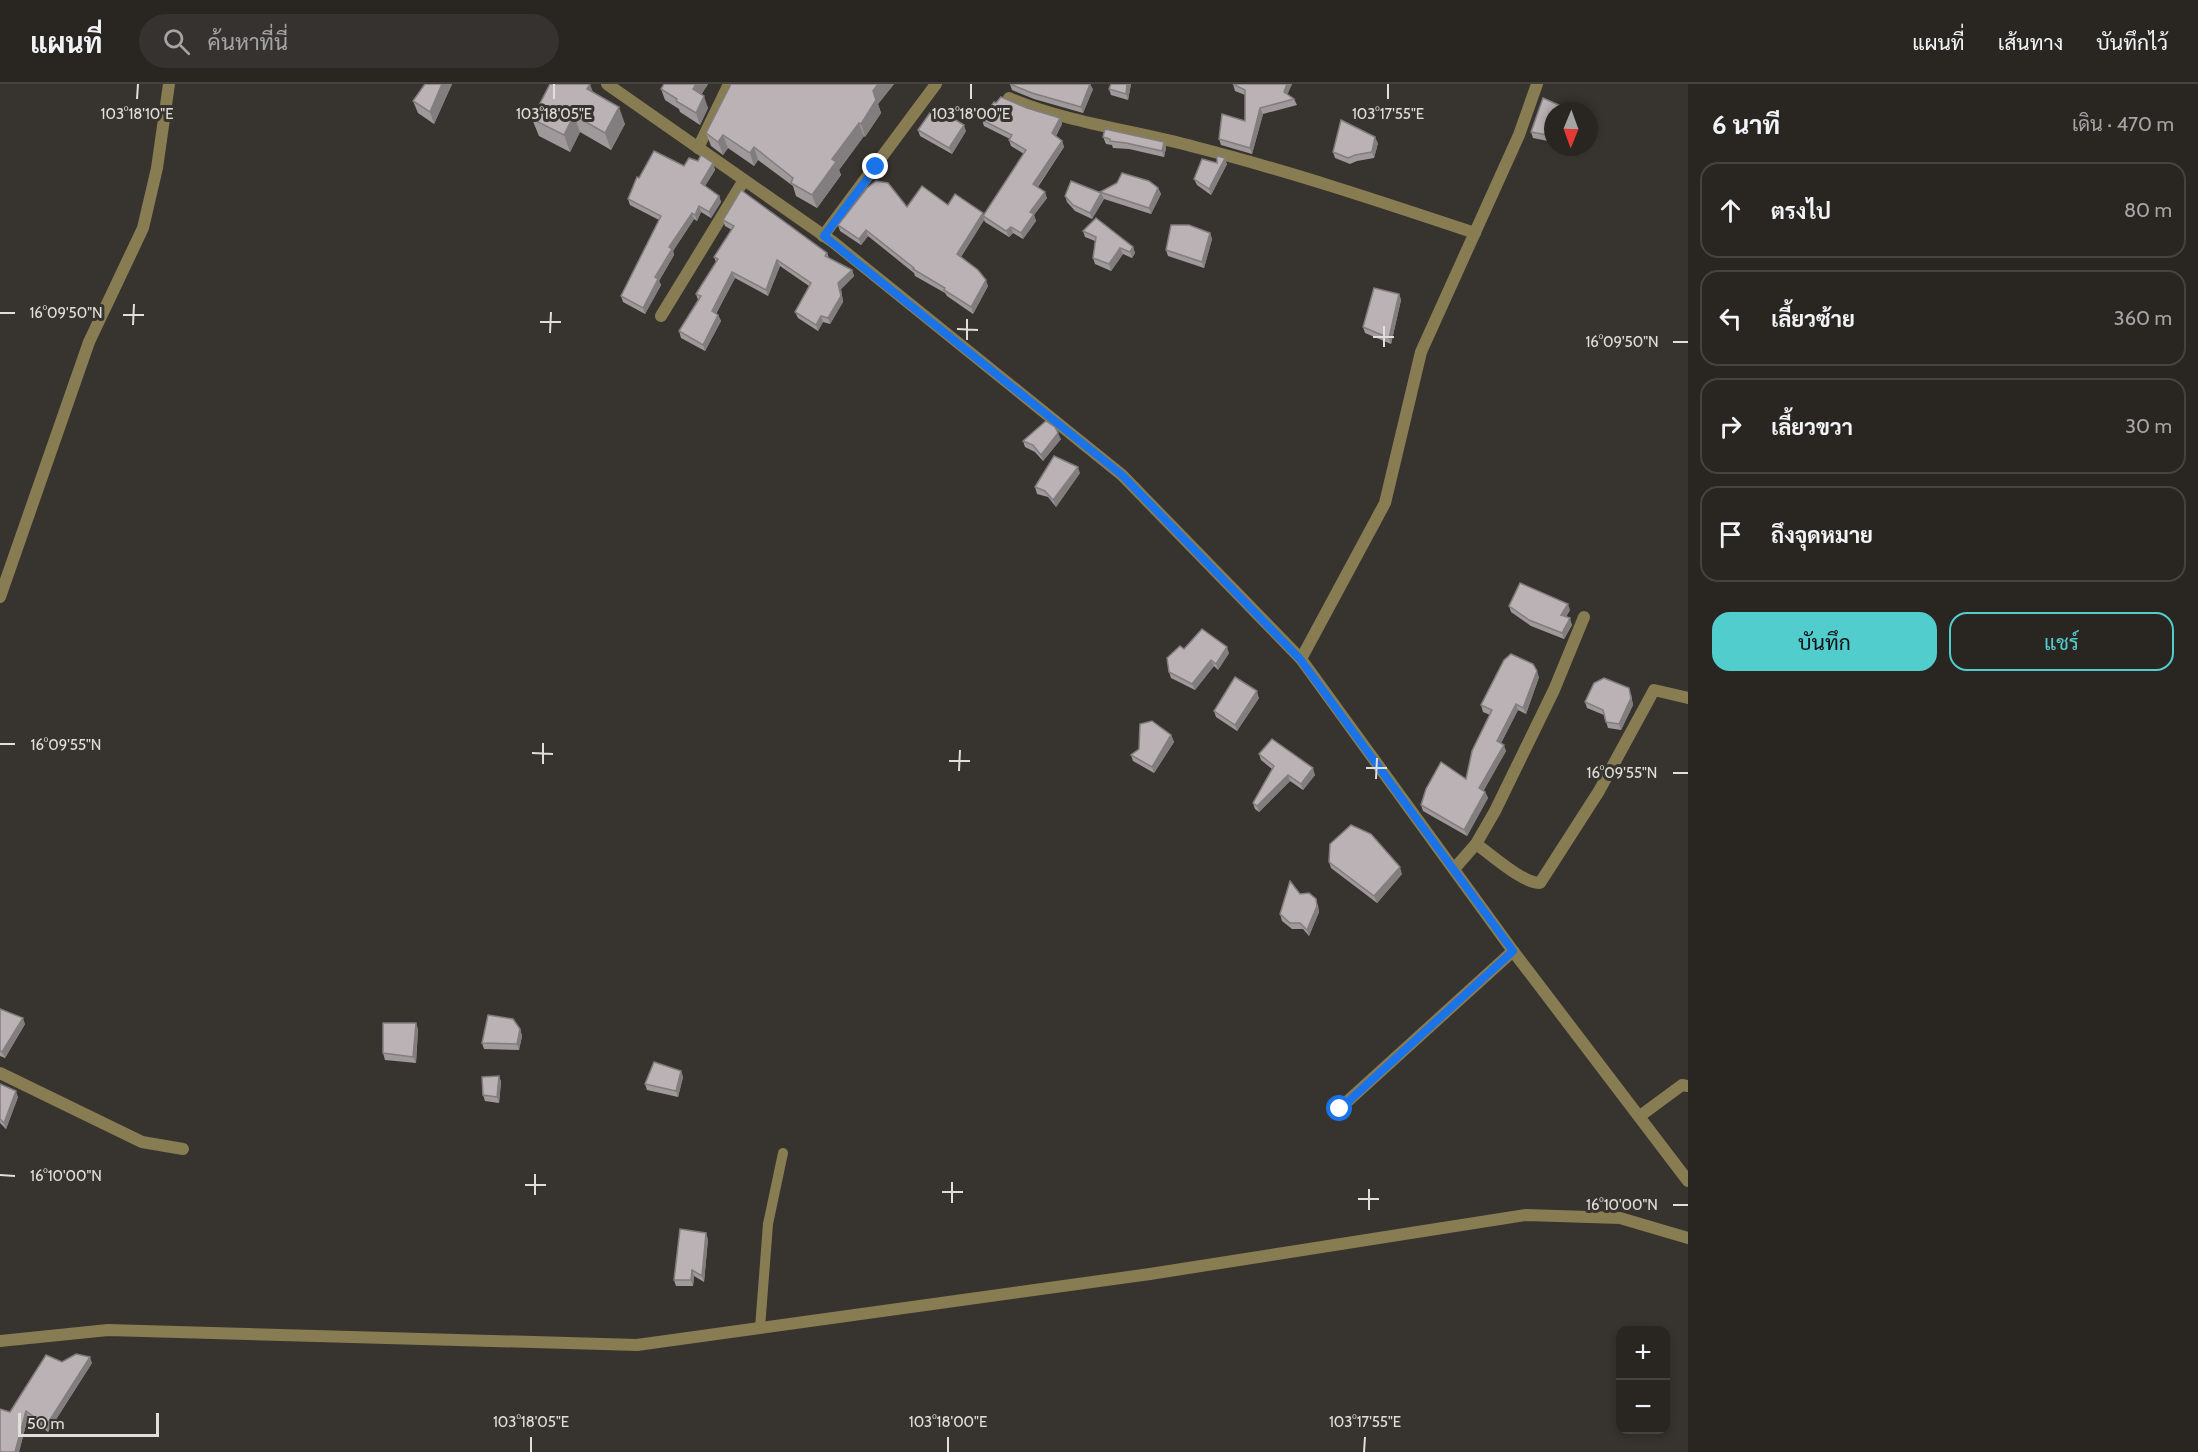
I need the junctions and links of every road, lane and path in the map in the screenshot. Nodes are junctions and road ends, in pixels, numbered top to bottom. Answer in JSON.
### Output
{"nodes":[{"id":1,"x":169,"y":84,"type":"edge"},
{"id":2,"x":607,"y":84,"type":"edge"},
{"id":3,"x":729,"y":84,"type":"edge"},
{"id":4,"x":936,"y":84,"type":"edge"},
{"id":5,"x":1537,"y":84,"type":"edge"},
{"id":6,"x":1009,"y":98,"type":"edge"},
{"id":7,"x":698,"y":147,"type":"junction"},
{"id":8,"x":744,"y":180,"type":"junction"},
{"id":9,"x":1474,"y":232,"type":"junction"},
{"id":10,"x":824,"y":236,"type":"junction"},
{"id":11,"x":661,"y":316,"type":"dead end"},
{"id":12,"x":0,"y":597,"type":"edge"},
{"id":13,"x":1584,"y":617,"type":"dead end"},
{"id":14,"x":1300,"y":659,"type":"junction"},
{"id":15,"x":1688,"y":698,"type":"edge"},
{"id":16,"x":1476,"y":844,"type":"junction"},
{"id":17,"x":1454,"y":868,"type":"junction"},
{"id":18,"x":1513,"y":951,"type":"junction"},
{"id":19,"x":0,"y":1073,"type":"edge"},
{"id":20,"x":1688,"y":1086,"type":"edge"},
{"id":21,"x":1340,"y":1109,"type":"dead end"},
{"id":22,"x":1640,"y":1116,"type":"junction"},
{"id":23,"x":183,"y":1149,"type":"dead end"},
{"id":24,"x":783,"y":1152,"type":"dead end"},
{"id":25,"x":1688,"y":1181,"type":"edge"},
{"id":26,"x":1688,"y":1238,"type":"edge"},
{"id":27,"x":760,"y":1328,"type":"junction"},
{"id":28,"x":0,"y":1341,"type":"edge"}],
"edges":[{"from":1,"to":12,"type":"street"},
{"from":2,"to":7,"type":"street"},
{"from":3,"to":7,"type":"street"},
{"from":4,"to":10,"type":"street"},
{"from":5,"to":9,"type":"street"},
{"from":6,"to":9,"type":"street"},
{"from":7,"to":8,"type":"street"},
{"from":8,"to":10,"type":"street"},
{"from":8,"to":11,"type":"street"},
{"from":9,"to":14,"type":"street"},
{"from":10,"to":14,"type":"street"},
{"from":13,"to":16,"type":"street"},
{"from":14,"to":17,"type":"street"},
{"from":15,"to":16,"type":"street"},
{"from":16,"to":17,"type":"street"},
{"from":17,"to":18,"type":"street"},
{"from":18,"to":21,"type":"street"},
{"from":18,"to":22,"type":"street"},
{"from":19,"to":23,"type":"street"},
{"from":20,"to":22,"type":"street"},
{"from":22,"to":25,"type":"street"},
{"from":24,"to":27,"type":"lane"},
{"from":26,"to":27,"type":"street"},
{"from":27,"to":28,"type":"street"}]}
